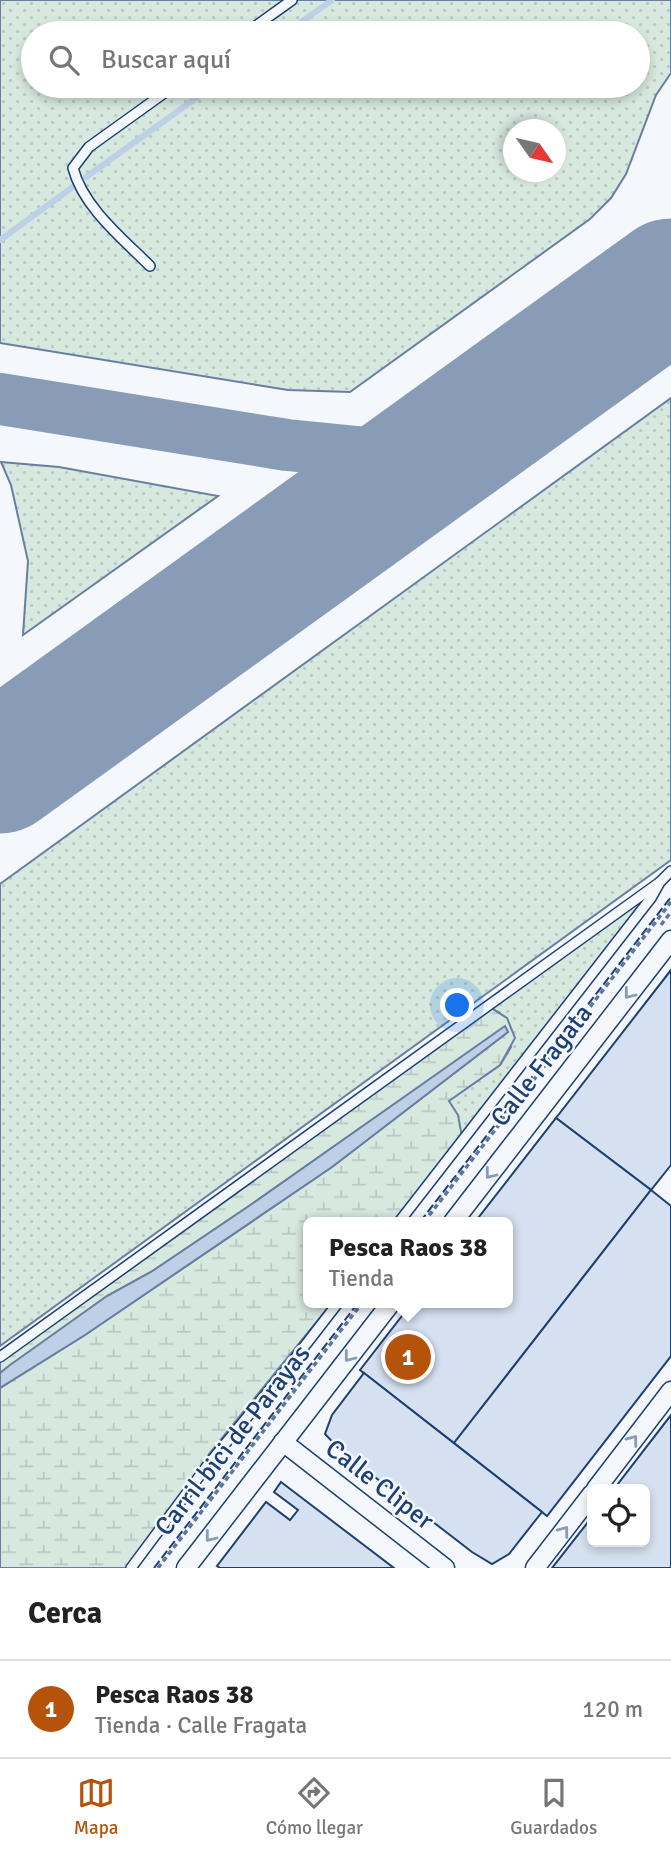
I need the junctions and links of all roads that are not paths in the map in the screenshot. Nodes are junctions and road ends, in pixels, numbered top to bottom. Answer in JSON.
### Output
{"nodes":[{"id":1,"x":292,"y":0,"type":"edge"},
{"id":2,"x":263,"y":21,"type":"edge"},
{"id":3,"x":158,"y":98,"type":"edge"},
{"id":4,"x":150,"y":266,"type":"dead end"},
{"id":5,"x":671,"y":871,"type":"edge"},
{"id":6,"x":660,"y":882,"type":"junction"},
{"id":7,"x":671,"y":940,"type":"edge"},
{"id":8,"x":403,"y":1217,"type":"edge"},
{"id":9,"x":457,"y":1217,"type":"edge"},
{"id":10,"x":334,"y":1308,"type":"edge"},
{"id":11,"x":387,"y":1308,"type":"edge"},
{"id":12,"x":0,"y":1357,"type":"edge"},
{"id":13,"x":671,"y":1391,"type":"edge"},
{"id":14,"x":283,"y":1442,"type":"junction"},
{"id":15,"x":600,"y":1484,"type":"edge"},
{"id":16,"x":587,"y":1501,"type":"edge"},
{"id":17,"x":131,"y":1568,"type":"edge"},
{"id":18,"x":186,"y":1568,"type":"edge"},
{"id":19,"x":445,"y":1568,"type":"edge"},
{"id":20,"x":536,"y":1568,"type":"edge"}],
"edges":[{"from":1,"to":2,"type":"lane"},
{"from":3,"to":4,"type":"lane"},
{"from":5,"to":6,"type":"lane"},
{"from":6,"to":8,"type":"lane"},
{"from":6,"to":12,"type":"lane"},
{"from":7,"to":9,"type":"street","name":"Calle Fragata","one_way":true},
{"from":10,"to":17,"type":"lane"},
{"from":11,"to":14,"type":"street","one_way":true},
{"from":15,"to":13,"type":"street","one_way":true},
{"from":14,"to":18,"type":"street","one_way":true},
{"from":14,"to":19,"type":"street","name":"Calle Cliper"},
{"from":20,"to":16,"type":"street","one_way":true}]}
